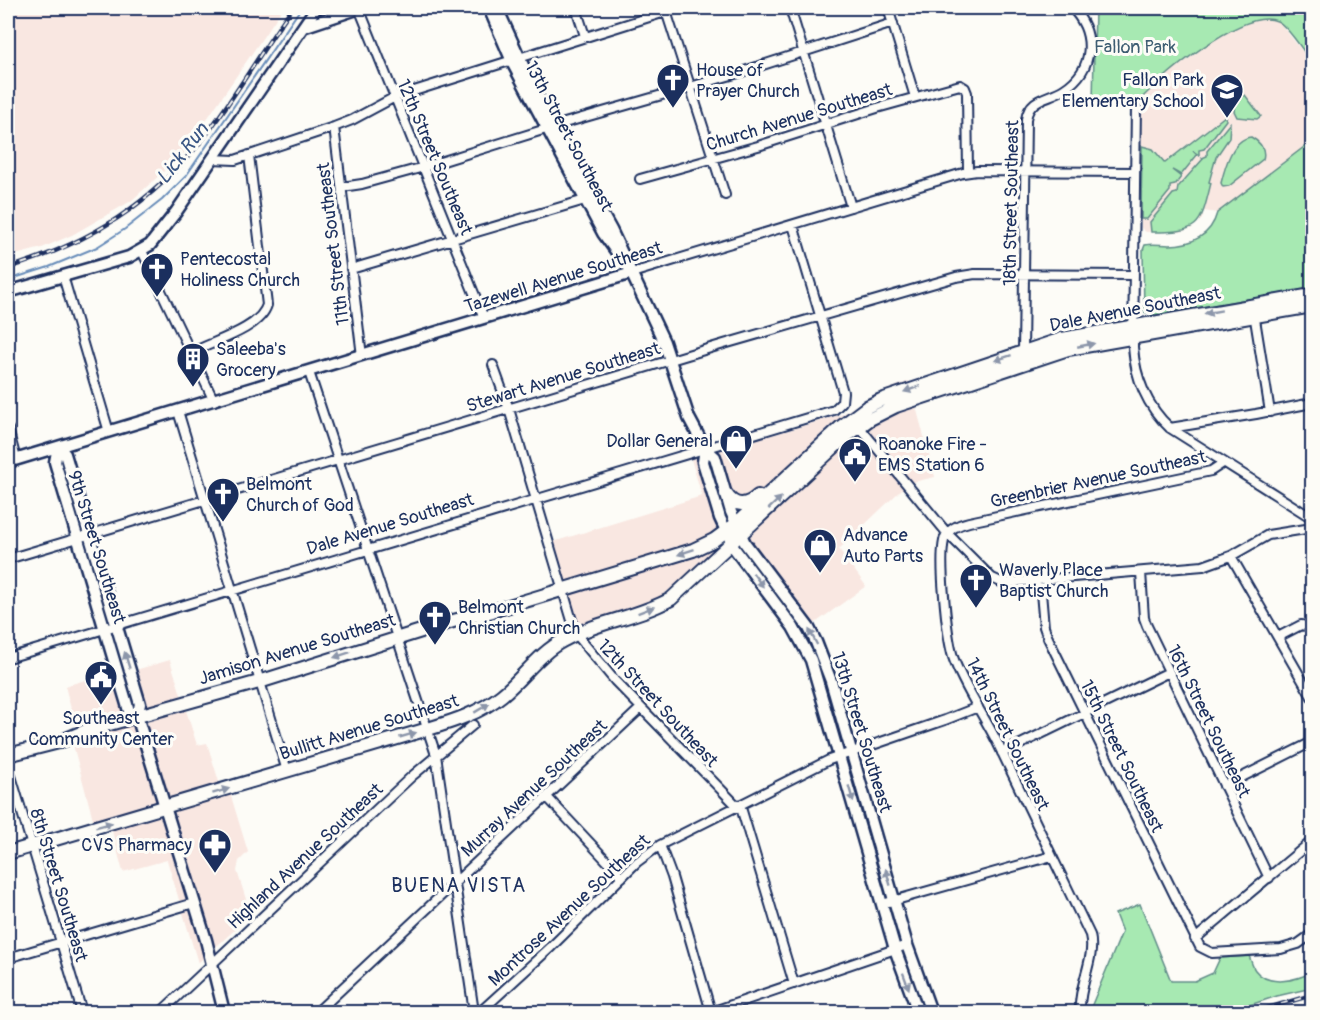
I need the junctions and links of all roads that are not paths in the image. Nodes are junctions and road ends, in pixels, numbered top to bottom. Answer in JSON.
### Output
{"nodes":[{"id":1,"x":316,"y":8,"type":"edge"},
{"id":2,"x":359,"y":8,"type":"edge"},
{"id":3,"x":489,"y":8,"type":"edge"},
{"id":4,"x":497,"y":8,"type":"edge"},
{"id":5,"x":576,"y":8,"type":"edge"},
{"id":6,"x":678,"y":8,"type":"edge"},
{"id":7,"x":790,"y":8,"type":"edge"},
{"id":8,"x":888,"y":8,"type":"edge"},
{"id":9,"x":1072,"y":8,"type":"edge"},
{"id":10,"x":666,"y":11,"type":"junction"},
{"id":11,"x":893,"y":23,"type":"junction"},
{"id":12,"x":303,"y":27,"type":"junction"},
{"id":13,"x":585,"y":36,"type":"junction"},
{"id":14,"x":804,"y":52,"type":"junction"},
{"id":15,"x":514,"y":58,"type":"junction"},
{"id":16,"x":690,"y":86,"type":"junction"},
{"id":17,"x":395,"y":97,"type":"junction"},
{"id":18,"x":915,"y":97,"type":"junction"},
{"id":19,"x":1136,"y":106,"type":"dead end"},
{"id":20,"x":826,"y":124,"type":"junction"},
{"id":21,"x":334,"y":128,"type":"junction"},
{"id":22,"x":550,"y":128,"type":"junction"},
{"id":23,"x":249,"y":156,"type":"junction"},
{"id":24,"x":212,"y":159,"type":"junction"},
{"id":25,"x":712,"y":159,"type":"junction"},
{"id":26,"x":424,"y":167,"type":"junction"},
{"id":27,"x":968,"y":172,"type":"junction"},
{"id":28,"x":1025,"y":172,"type":"junction"},
{"id":29,"x":1135,"y":172,"type":"junction"},
{"id":30,"x":640,"y":179,"type":"dead end"},
{"id":31,"x":342,"y":187,"type":"junction"},
{"id":32,"x":724,"y":195,"type":"dead end"},
{"id":33,"x":585,"y":201,"type":"junction"},
{"id":34,"x":851,"y":207,"type":"junction"},
{"id":35,"x":793,"y":225,"type":"junction"},
{"id":36,"x":453,"y":238,"type":"junction"},
{"id":37,"x":142,"y":251,"type":"junction"},
{"id":38,"x":351,"y":269,"type":"junction"},
{"id":39,"x":632,"y":273,"type":"junction"},
{"id":40,"x":1024,"y":274,"type":"junction"},
{"id":41,"x":1134,"y":275,"type":"junction"},
{"id":42,"x":63,"y":276,"type":"junction"},
{"id":43,"x":8,"y":292,"type":"edge"},
{"id":44,"x":1312,"y":295,"type":"edge"},
{"id":45,"x":1312,"y":306,"type":"edge"},
{"id":46,"x":1254,"y":311,"type":"junction"},
{"id":47,"x":820,"y":316,"type":"junction"},
{"id":48,"x":484,"y":318,"type":"junction"},
{"id":49,"x":1133,"y":332,"type":"junction"},
{"id":50,"x":193,"y":354,"type":"junction"},
{"id":51,"x":362,"y":356,"type":"junction"},
{"id":52,"x":1023,"y":357,"type":"junction"},
{"id":53,"x":671,"y":361,"type":"junction"},
{"id":54,"x":493,"y":365,"type":"dead end"},
{"id":55,"x":309,"y":372,"type":"junction"},
{"id":56,"x":968,"y":375,"type":"joint"},
{"id":57,"x":214,"y":401,"type":"junction"},
{"id":58,"x":1312,"y":403,"type":"edge"},
{"id":59,"x":509,"y":409,"type":"junction"},
{"id":60,"x":178,"y":411,"type":"junction"},
{"id":61,"x":1270,"y":412,"type":"junction"},
{"id":62,"x":855,"y":422,"type":"junction"},
{"id":63,"x":1170,"y":428,"type":"junction"},
{"id":64,"x":8,"y":429,"type":"edge"},
{"id":65,"x":109,"y":432,"type":"junction"},
{"id":66,"x":58,"y":447,"type":"junction"},
{"id":67,"x":705,"y":448,"type":"junction"},
{"id":68,"x":339,"y":460,"type":"junction"},
{"id":69,"x":12,"y":461,"type":"edge"},
{"id":70,"x":1223,"y":463,"type":"junction"},
{"id":71,"x":782,"y":481,"type":"junction"},
{"id":72,"x":726,"y":494,"type":"junction"},
{"id":73,"x":205,"y":500,"type":"junction"},
{"id":74,"x":536,"y":500,"type":"junction"},
{"id":75,"x":1312,"y":518,"type":"edge"},
{"id":76,"x":1312,"y":528,"type":"edge"},
{"id":77,"x":739,"y":529,"type":"junction"},
{"id":78,"x":726,"y":531,"type":"junction"},
{"id":79,"x":947,"y":533,"type":"junction"},
{"id":80,"x":89,"y":535,"type":"junction"},
{"id":81,"x":78,"y":538,"type":"junction"},
{"id":82,"x":732,"y":543,"type":"junction"},
{"id":83,"x":369,"y":550,"type":"junction"},
{"id":84,"x":1231,"y":556,"type":"junction"},
{"id":85,"x":8,"y":559,"type":"edge"},
{"id":86,"x":1141,"y":572,"type":"junction"},
{"id":87,"x":1040,"y":581,"type":"junction"},
{"id":88,"x":233,"y":590,"type":"junction"},
{"id":89,"x":563,"y":590,"type":"junction"},
{"id":90,"x":117,"y":625,"type":"junction"},
{"id":91,"x":1312,"y":627,"type":"edge"},
{"id":92,"x":105,"y":629,"type":"junction"},
{"id":93,"x":576,"y":634,"type":"junction"},
{"id":94,"x":398,"y":637,"type":"junction"},
{"id":95,"x":1278,"y":637,"type":"junction"},
{"id":96,"x":8,"y":658,"type":"edge"},
{"id":97,"x":1169,"y":672,"type":"junction"},
{"id":98,"x":259,"y":682,"type":"junction"},
{"id":99,"x":1312,"y":697,"type":"edge"},
{"id":100,"x":978,"y":707,"type":"junction"},
{"id":101,"x":641,"y":708,"type":"junction"},
{"id":102,"x":1084,"y":713,"type":"junction"},
{"id":103,"x":137,"y":716,"type":"junction"},
{"id":104,"x":474,"y":725,"type":"dead end"},
{"id":105,"x":428,"y":729,"type":"junction"},
{"id":106,"x":1312,"y":742,"type":"edge"},
{"id":107,"x":852,"y":752,"type":"junction"},
{"id":108,"x":1002,"y":753,"type":"junction"},
{"id":109,"x":8,"y":755,"type":"edge"},
{"id":110,"x":436,"y":755,"type":"junction"},
{"id":111,"x":840,"y":756,"type":"junction"},
{"id":112,"x":8,"y":766,"type":"edge"},
{"id":113,"x":287,"y":771,"type":"junction"},
{"id":114,"x":1224,"y":786,"type":"junction"},
{"id":115,"x":547,"y":797,"type":"junction"},
{"id":116,"x":737,"y":806,"type":"junction"},
{"id":117,"x":165,"y":808,"type":"junction"},
{"id":118,"x":1312,"y":841,"type":"edge"},
{"id":119,"x":660,"y":845,"type":"junction"},
{"id":120,"x":31,"y":846,"type":"junction"},
{"id":121,"x":8,"y":853,"type":"edge"},
{"id":122,"x":1052,"y":856,"type":"junction"},
{"id":123,"x":622,"y":877,"type":"junction"},
{"id":124,"x":1269,"y":878,"type":"junction"},
{"id":125,"x":456,"y":882,"type":"junction"},
{"id":126,"x":894,"y":901,"type":"junction"},
{"id":127,"x":194,"y":903,"type":"junction"},
{"id":128,"x":882,"y":904,"type":"junction"},
{"id":129,"x":1312,"y":934,"type":"edge"},
{"id":130,"x":1196,"y":939,"type":"junction"},
{"id":131,"x":60,"y":942,"type":"junction"},
{"id":132,"x":907,"y":945,"type":"junction"},
{"id":133,"x":895,"y":949,"type":"junction"},
{"id":134,"x":8,"y":958,"type":"edge"},
{"id":135,"x":211,"y":964,"type":"junction"},
{"id":136,"x":794,"y":984,"type":"junction"},
{"id":137,"x":82,"y":1012,"type":"edge"},
{"id":138,"x":161,"y":1012,"type":"edge"},
{"id":139,"x":224,"y":1012,"type":"edge"},
{"id":140,"x":316,"y":1012,"type":"edge"},
{"id":141,"x":474,"y":1012,"type":"edge"},
{"id":142,"x":480,"y":1012,"type":"edge"},
{"id":143,"x":711,"y":1012,"type":"edge"},
{"id":144,"x":918,"y":1012,"type":"edge"},
{"id":145,"x":931,"y":1012,"type":"edge"},
{"id":146,"x":1080,"y":1012,"type":"edge"}],
"edges":[{"from":1,"to":12,"type":"street"},
{"from":2,"to":12,"type":"street"},
{"from":2,"to":17,"type":"street","name":"12th Street Southeast"},
{"from":3,"to":15,"type":"street","name":"13th Street Southeast"},
{"from":4,"to":15,"type":"street","name":"13th Street Southeast"},
{"from":5,"to":13,"type":"street"},
{"from":6,"to":10,"type":"street"},
{"from":7,"to":14,"type":"street"},
{"from":8,"to":11,"type":"street"},
{"from":9,"to":28,"type":"street","name":"18th Street Southeast"},
{"from":10,"to":13,"type":"street"},
{"from":10,"to":16,"type":"street"},
{"from":11,"to":14,"type":"street"},
{"from":11,"to":18,"type":"street"},
{"from":12,"to":24,"type":"street"},
{"from":13,"to":15,"type":"street"},
{"from":14,"to":16,"type":"street"},
{"from":14,"to":20,"type":"street"},
{"from":15,"to":17,"type":"street"},
{"from":15,"to":22,"type":"street","name":"13th Street Southeast"},
{"from":16,"to":22,"type":"street"},
{"from":16,"to":25,"type":"street"},
{"from":17,"to":21,"type":"street"},
{"from":17,"to":26,"type":"street","name":"12th Street Southeast"},
{"from":18,"to":20,"type":"street","name":"Church Avenue Southeast"},
{"from":18,"to":27,"type":"street","name":"Church Avenue Southeast"},
{"from":19,"to":29,"type":"street"},
{"from":20,"to":25,"type":"street","name":"Church Avenue Southeast"},
{"from":20,"to":34,"type":"street"},
{"from":21,"to":23,"type":"street"},
{"from":21,"to":31,"type":"street","name":"11th Street Southeast"},
{"from":22,"to":26,"type":"street"},
{"from":22,"to":33,"type":"street","name":"13th Street Southeast"},
{"from":22,"to":39,"type":"street","name":"13th Street Southeast"},
{"from":23,"to":24,"type":"street"},
{"from":23,"to":50,"type":"street"},
{"from":24,"to":37,"type":"street"},
{"from":25,"to":30,"type":"street","name":"Church Avenue Southeast"},
{"from":25,"to":32,"type":"street"},
{"from":26,"to":31,"type":"street"},
{"from":26,"to":36,"type":"street","name":"12th Street Southeast"},
{"from":27,"to":28,"type":"street","name":"Tazewell Avenue Southeast"},
{"from":27,"to":34,"type":"street","name":"Tazewell Avenue Southeast"},
{"from":28,"to":29,"type":"street","name":"Tazewell Avenue Southeast"},
{"from":28,"to":40,"type":"street","name":"18th Street Southeast"},
{"from":29,"to":41,"type":"street"},
{"from":31,"to":38,"type":"street","name":"11th Street Southeast"},
{"from":33,"to":36,"type":"street"},
{"from":33,"to":39,"type":"street","name":"13th Street Southeast"},
{"from":34,"to":35,"type":"street","name":"Tazewell Avenue Southeast"},
{"from":35,"to":39,"type":"street","name":"Tazewell Avenue Southeast"},
{"from":35,"to":47,"type":"street"},
{"from":36,"to":38,"type":"street"},
{"from":36,"to":48,"type":"street","name":"12th Street Southeast"},
{"from":37,"to":42,"type":"street"},
{"from":37,"to":50,"type":"street"},
{"from":38,"to":51,"type":"street","name":"11th Street Southeast"},
{"from":39,"to":48,"type":"street","name":"Tazewell Avenue Southeast"},
{"from":39,"to":53,"type":"street","name":"13th Street Southeast"},
{"from":40,"to":41,"type":"street","name":"Stewart Avenue Southeast"},
{"from":40,"to":47,"type":"street","name":"Stewart Avenue Southeast"},
{"from":40,"to":52,"type":"street","name":"18th Street Southeast"},
{"from":41,"to":49,"type":"street"},
{"from":42,"to":43,"type":"street"},
{"from":42,"to":65,"type":"street"},
{"from":44,"to":46,"type":"main road","name":"Dale Avenue Southeast"},
{"from":45,"to":46,"type":"main road","name":"Dale Avenue Southeast"},
{"from":46,"to":49,"type":"main road","name":"Dale Avenue Southeast"},
{"from":46,"to":61,"type":"street"},
{"from":47,"to":53,"type":"street","name":"Stewart Avenue Southeast"},
{"from":47,"to":67,"type":"street","name":"Dale Avenue Southeast"},
{"from":48,"to":51,"type":"street","name":"Tazewell Avenue Southeast"},
{"from":49,"to":52,"type":"main road","name":"Dale Avenue Southeast"},
{"from":49,"to":63,"type":"street"},
{"from":50,"to":57,"type":"street"},
{"from":51,"to":55,"type":"street","name":"Tazewell Avenue Southeast"},
{"from":52,"to":56,"type":"main road","name":"Dale Avenue Southeast"},
{"from":53,"to":59,"type":"street","name":"Stewart Avenue Southeast"},
{"from":53,"to":67,"type":"street","name":"13th Street Southeast"},
{"from":54,"to":59,"type":"street","name":"12th Street Southeast"},
{"from":55,"to":57,"type":"street","name":"Tazewell Avenue Southeast"},
{"from":55,"to":68,"type":"street"},
{"from":56,"to":62,"type":"main road","name":"Jamison Avenue Southeast"},
{"from":57,"to":60,"type":"street","name":"Tazewell Avenue Southeast"},
{"from":58,"to":61,"type":"street"},
{"from":59,"to":68,"type":"street","name":"Stewart Avenue Southeast"},
{"from":59,"to":74,"type":"street","name":"12th Street Southeast"},
{"from":60,"to":65,"type":"street","name":"Tazewell Avenue Southeast"},
{"from":60,"to":73,"type":"street"},
{"from":61,"to":63,"type":"street"},
{"from":62,"to":71,"type":"main road","name":"Jamison Avenue Southeast"},
{"from":77,"to":62,"type":"main road","name":"Jamison Avenue Southeast","one_way":true},
{"from":62,"to":79,"type":"street"},
{"from":63,"to":70,"type":"street"},
{"from":64,"to":69,"type":"street"},
{"from":65,"to":66,"type":"street","name":"Tazewell Avenue Southeast"},
{"from":66,"to":69,"type":"street","name":"Tazewell Avenue Southeast"},
{"from":66,"to":80,"type":"street","name":"9th Street Southeast"},
{"from":66,"to":81,"type":"street","name":"9th Street Southeast"},
{"from":67,"to":72,"type":"street","name":"13th Street Southeast"},
{"from":67,"to":74,"type":"street","name":"Dale Avenue Southeast"},
{"from":67,"to":78,"type":"street","name":"13th Street Southeast"},
{"from":68,"to":73,"type":"street","name":"Stewart Avenue Southeast"},
{"from":68,"to":83,"type":"street"},
{"from":70,"to":75,"type":"street","name":"Greenbrier Avenue Southeast"},
{"from":70,"to":79,"type":"street","name":"Greenbrier Avenue Southeast"},
{"from":71,"to":72,"type":"main road"},
{"from":71,"to":77,"type":"main road","name":"Jamison Avenue Southeast"},
{"from":72,"to":77,"type":"street","name":"13th Street Southeast"},
{"from":73,"to":80,"type":"street","name":"Stewart Avenue Southeast"},
{"from":73,"to":88,"type":"street"},
{"from":74,"to":83,"type":"street","name":"Dale Avenue Southeast"},
{"from":74,"to":89,"type":"street","name":"12th Street Southeast"},
{"from":76,"to":84,"type":"street"},
{"from":77,"to":78,"type":"main road","name":"Jamison Avenue Southeast"},
{"from":77,"to":82,"type":"main road","name":"Jamison Avenue Southeast"},
{"from":107,"to":77,"type":"street","name":"13th Street Southeast","one_way":true},
{"from":78,"to":82,"type":"street","name":"13th Street Southeast"},
{"from":78,"to":89,"type":"main road","name":"Jamison Avenue Southeast","one_way":true},
{"from":79,"to":87,"type":"street"},
{"from":79,"to":100,"type":"street","name":"14th Street Southeast"},
{"from":80,"to":81,"type":"street","name":"Stewart Avenue Southeast"},
{"from":80,"to":90,"type":"street","name":"9th Street Southeast"},
{"from":81,"to":85,"type":"street","name":"Stewart Avenue Southeast"},
{"from":81,"to":92,"type":"street","name":"9th Street Southeast"},
{"from":93,"to":82,"type":"main road","name":"Bullitt Avenue Southeast","one_way":true},
{"from":82,"to":111,"type":"street","name":"13th Street Southeast","one_way":true},
{"from":83,"to":88,"type":"street","name":"Dale Avenue Southeast"},
{"from":83,"to":94,"type":"street"},
{"from":84,"to":86,"type":"street"},
{"from":84,"to":95,"type":"street"},
{"from":86,"to":87,"type":"street"},
{"from":86,"to":97,"type":"street","name":"16th Street Southeast"},
{"from":87,"to":102,"type":"street","name":"15th Street Southeast"},
{"from":88,"to":90,"type":"street","name":"Dale Avenue Southeast"},
{"from":88,"to":98,"type":"street"},
{"from":89,"to":93,"type":"street","name":"12th Street Southeast"},
{"from":89,"to":94,"type":"main road","name":"Jamison Avenue Southeast"},
{"from":90,"to":92,"type":"street","name":"Dale Avenue Southeast"},
{"from":103,"to":90,"type":"street","name":"9th Street Southeast","one_way":true},
{"from":91,"to":95,"type":"street"},
{"from":92,"to":96,"type":"street","name":"Dale Avenue Southeast"},
{"from":92,"to":103,"type":"street","name":"9th Street Southeast"},
{"from":93,"to":101,"type":"street","name":"12th Street Southeast"},
{"from":105,"to":93,"type":"main road","name":"Bullitt Avenue Southeast","one_way":true},
{"from":94,"to":98,"type":"main road","name":"Jamison Avenue Southeast","one_way":true},
{"from":94,"to":105,"type":"street"},
{"from":95,"to":99,"type":"street"},
{"from":97,"to":102,"type":"street"},
{"from":97,"to":114,"type":"street","name":"16th Street Southeast"},
{"from":98,"to":103,"type":"main road","name":"Jamison Avenue Southeast"},
{"from":98,"to":113,"type":"street"},
{"from":100,"to":107,"type":"street","name":"Montrose Avenue Southeast"},
{"from":100,"to":108,"type":"street","name":"14th Street Southeast"},
{"from":101,"to":115,"type":"street","name":"Murray Avenue Southeast"},
{"from":101,"to":116,"type":"street","name":"12th Street Southeast"},
{"from":102,"to":108,"type":"street"},
{"from":102,"to":130,"type":"street","name":"15th Street Southeast"},
{"from":103,"to":109,"type":"main road","name":"Jamison Avenue Southeast"},
{"from":103,"to":117,"type":"street","name":"9th Street Southeast"},
{"from":104,"to":110,"type":"street","name":"Highland Avenue Southeast"},
{"from":105,"to":110,"type":"street"},
{"from":113,"to":105,"type":"main road","name":"Bullitt Avenue Southeast","one_way":true},
{"from":106,"to":114,"type":"street"},
{"from":107,"to":111,"type":"street","name":"Montrose Avenue Southeast"},
{"from":126,"to":107,"type":"street","name":"13th Street Southeast","one_way":true},
{"from":108,"to":122,"type":"street","name":"14th Street Southeast"},
{"from":110,"to":125,"type":"street"},
{"from":110,"to":135,"type":"street","name":"Highland Avenue Southeast"},
{"from":111,"to":116,"type":"street","name":"Montrose Avenue Southeast"},
{"from":111,"to":128,"type":"street","name":"13th Street Southeast","one_way":true},
{"from":112,"to":120,"type":"street","name":"8th Street Southeast"},
{"from":117,"to":113,"type":"main road","name":"Bullitt Avenue Southeast","one_way":true},
{"from":114,"to":124,"type":"street","name":"16th Street Southeast"},
{"from":115,"to":123,"type":"street"},
{"from":115,"to":125,"type":"street","name":"Murray Avenue Southeast"},
{"from":116,"to":119,"type":"street","name":"Montrose Avenue Southeast"},
{"from":116,"to":136,"type":"street","name":"12th Street Southeast"},
{"from":120,"to":117,"type":"main road","name":"Bullitt Avenue Southeast","one_way":true},
{"from":117,"to":127,"type":"street","name":"9th Street Southeast"},
{"from":118,"to":124,"type":"street"},
{"from":119,"to":123,"type":"street","name":"Montrose Avenue Southeast"},
{"from":119,"to":143,"type":"street"},
{"from":120,"to":121,"type":"main road","name":"Bullitt Avenue Southeast"},
{"from":120,"to":131,"type":"street","name":"8th Street Southeast"},
{"from":122,"to":126,"type":"street"},
{"from":122,"to":146,"type":"street","name":"14th Street Southeast"},
{"from":123,"to":142,"type":"street","name":"Montrose Avenue Southeast"},
{"from":124,"to":130,"type":"street"},
{"from":125,"to":140,"type":"street","name":"Murray Avenue Southeast"},
{"from":125,"to":141,"type":"street"},
{"from":126,"to":128,"type":"street"},
{"from":126,"to":132,"type":"street","name":"13th Street Southeast"},
{"from":127,"to":131,"type":"street"},
{"from":127,"to":135,"type":"street","name":"9th Street Southeast"},
{"from":128,"to":133,"type":"street","name":"13th Street Southeast"},
{"from":129,"to":130,"type":"street"},
{"from":131,"to":134,"type":"street"},
{"from":131,"to":137,"type":"street","name":"8th Street Southeast"},
{"from":132,"to":133,"type":"street"},
{"from":132,"to":145,"type":"street","name":"13th Street Southeast"},
{"from":133,"to":136,"type":"street"},
{"from":133,"to":144,"type":"street","name":"13th Street Southeast","one_way":true},
{"from":135,"to":138,"type":"street","name":"Highland Avenue Southeast"},
{"from":135,"to":139,"type":"street","name":"9th Street Southeast"},
{"from":136,"to":143,"type":"street"}]}
